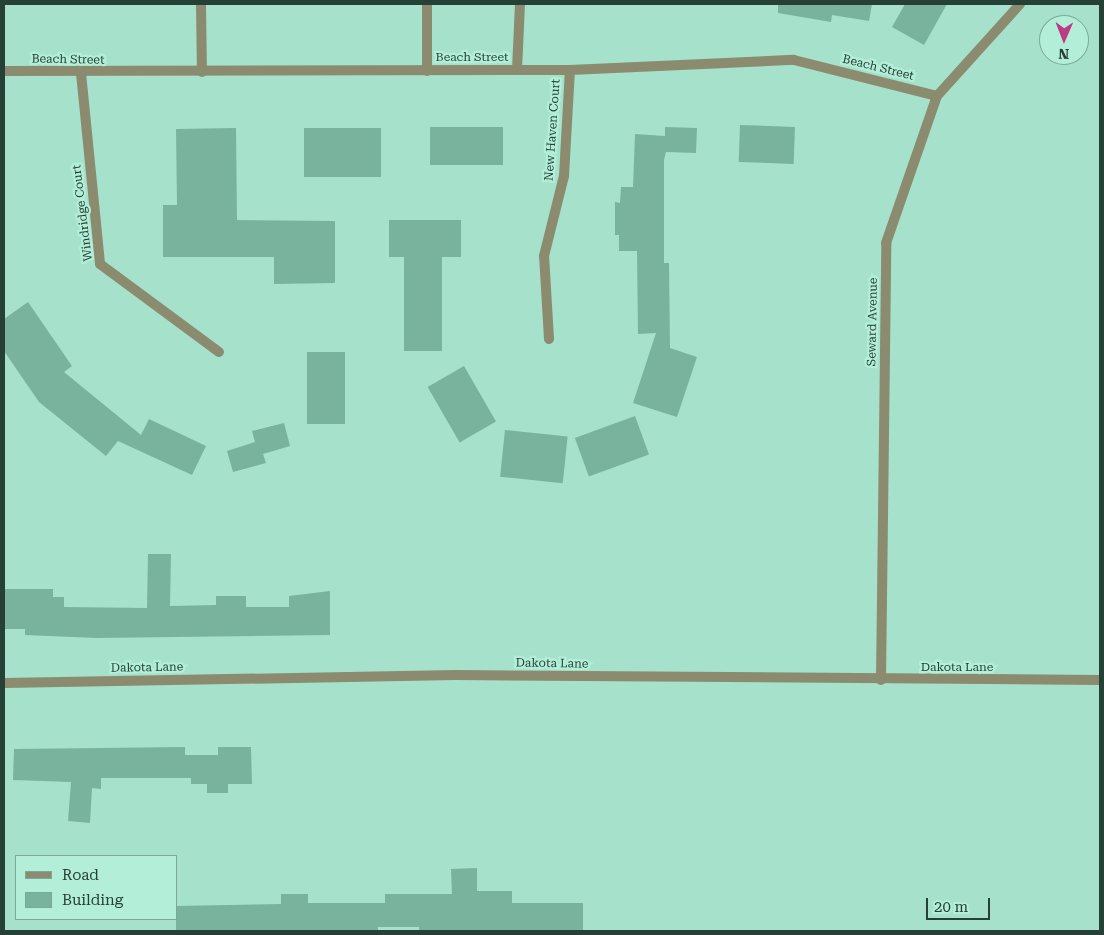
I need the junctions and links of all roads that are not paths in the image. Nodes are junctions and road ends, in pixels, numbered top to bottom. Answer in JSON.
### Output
{"nodes":[{"id":1,"x":201,"y":4,"type":"edge"},
{"id":2,"x":427,"y":4,"type":"edge"},
{"id":3,"x":520,"y":4,"type":"edge"},
{"id":4,"x":1020,"y":4,"type":"edge"},
{"id":5,"x":517,"y":70,"type":"junction"},
{"id":6,"x":570,"y":70,"type":"junction"},
{"id":7,"x":4,"y":71,"type":"edge"},
{"id":8,"x":427,"y":71,"type":"junction"},
{"id":9,"x":202,"y":72,"type":"junction"},
{"id":10,"x":81,"y":73,"type":"junction"},
{"id":11,"x":937,"y":96,"type":"junction"},
{"id":12,"x":549,"y":339,"type":"dead end"},
{"id":13,"x":219,"y":352,"type":"dead end"},
{"id":14,"x":881,"y":680,"type":"junction"},
{"id":15,"x":1100,"y":680,"type":"edge"},
{"id":16,"x":4,"y":683,"type":"edge"}],
"edges":[{"from":1,"to":9,"type":"street"},
{"from":2,"to":8,"type":"street"},
{"from":3,"to":5,"type":"street"},
{"from":4,"to":11,"type":"street","name":"Seward Avenue"},
{"from":5,"to":6,"type":"street","name":"Beach Street"},
{"from":5,"to":8,"type":"street","name":"Beach Street"},
{"from":6,"to":11,"type":"street","name":"Beach Street"},
{"from":6,"to":12,"type":"street","name":"New Haven Court"},
{"from":7,"to":10,"type":"street","name":"Beach Street"},
{"from":8,"to":9,"type":"street","name":"Beach Street"},
{"from":9,"to":10,"type":"street","name":"Beach Street"},
{"from":10,"to":13,"type":"street","name":"Windridge Court"},
{"from":11,"to":14,"type":"street","name":"Seward Avenue"},
{"from":14,"to":15,"type":"street","name":"Dakota Lane"},
{"from":14,"to":16,"type":"street","name":"Dakota Lane"}]}
